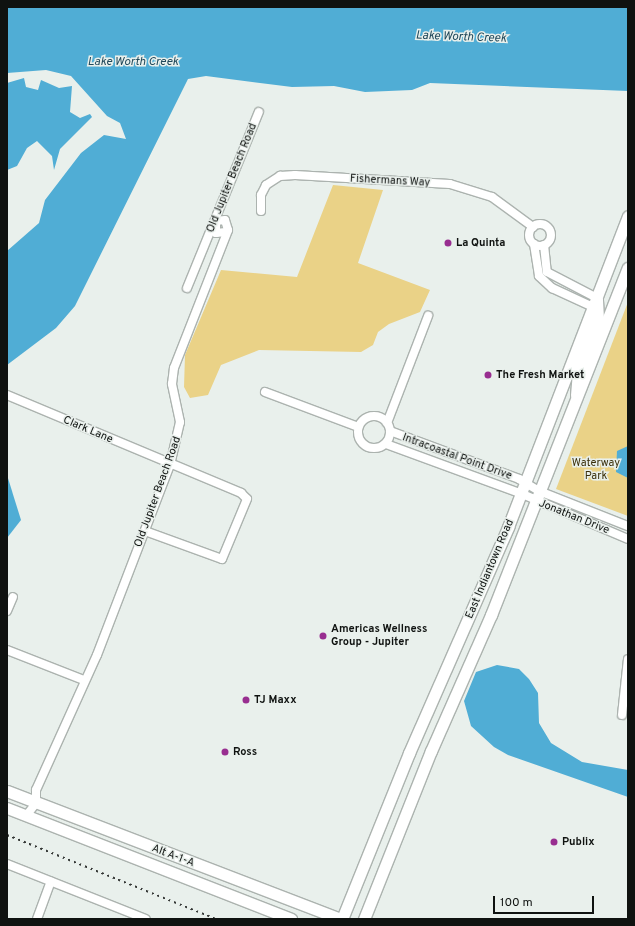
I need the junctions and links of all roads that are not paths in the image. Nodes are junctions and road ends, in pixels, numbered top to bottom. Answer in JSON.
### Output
{"nodes":[{"id":1,"x":259,"y":112,"type":"dead end"},
{"id":2,"x":261,"y":211,"type":"dead end"},
{"id":3,"x":628,"y":216,"type":"edge"},
{"id":4,"x":213,"y":224,"type":"junction"},
{"id":5,"x":533,"y":226,"type":"junction"},
{"id":6,"x":226,"y":232,"type":"junction"},
{"id":7,"x":534,"y":244,"type":"junction"},
{"id":8,"x":544,"y":245,"type":"junction"},
{"id":9,"x":628,"y":268,"type":"edge"},
{"id":10,"x":187,"y":288,"type":"dead end"},
{"id":11,"x":595,"y":302,"type":"junction"},
{"id":12,"x":428,"y":316,"type":"dead end"},
{"id":13,"x":265,"y":392,"type":"dead end"},
{"id":14,"x":7,"y":395,"type":"edge"},
{"id":15,"x":576,"y":400,"type":"junction"},
{"id":16,"x":358,"y":427,"type":"junction"},
{"id":17,"x":389,"y":427,"type":"junction"},
{"id":18,"x":386,"y":444,"type":"junction"},
{"id":19,"x":170,"y":465,"type":"junction"},
{"id":20,"x":524,"y":482,"type":"junction"},
{"id":21,"x":539,"y":491,"type":"junction"},
{"id":22,"x":520,"y":493,"type":"junction"},
{"id":23,"x":535,"y":502,"type":"junction"},
{"id":24,"x":628,"y":526,"type":"edge"},
{"id":25,"x":145,"y":531,"type":"junction"},
{"id":26,"x":628,"y":539,"type":"edge"},
{"id":27,"x":13,"y":597,"type":"dead end"},
{"id":28,"x":7,"y":611,"type":"edge"},
{"id":29,"x":7,"y":650,"type":"edge"},
{"id":30,"x":628,"y":659,"type":"edge"},
{"id":31,"x":84,"y":680,"type":"junction"},
{"id":32,"x":622,"y":715,"type":"dead end"},
{"id":33,"x":413,"y":744,"type":"junction"},
{"id":34,"x":431,"y":751,"type":"junction"},
{"id":35,"x":7,"y":791,"type":"edge"},
{"id":36,"x":36,"y":803,"type":"junction"},
{"id":37,"x":7,"y":808,"type":"edge"},
{"id":38,"x":26,"y":816,"type":"junction"},
{"id":39,"x":116,"y":851,"type":"junction"},
{"id":40,"x":7,"y":864,"type":"edge"},
{"id":41,"x":199,"y":865,"type":"junction"},
{"id":42,"x":51,"y":881,"type":"junction"},
{"id":43,"x":136,"y":917,"type":"edge"},
{"id":44,"x":37,"y":919,"type":"edge"},
{"id":45,"x":146,"y":919,"type":"edge"},
{"id":46,"x":291,"y":919,"type":"edge"},
{"id":47,"x":341,"y":919,"type":"edge"},
{"id":48,"x":364,"y":919,"type":"edge"}],
"edges":[{"from":1,"to":4,"type":"street","name":"Old Jupiter Beach Road"},
{"from":2,"to":5,"type":"street","name":"Fishermans Way"},
{"from":3,"to":11,"type":"main road","name":"East Indiantown Road"},
{"from":4,"to":6,"type":"street"},
{"from":4,"to":6,"type":"street"},
{"from":4,"to":10,"type":"street","name":"Old Jupiter Beach Road"},
{"from":5,"to":7,"type":"street"},
{"from":5,"to":8,"type":"street","name":"Fishermans Way"},
{"from":6,"to":19,"type":"street","name":"Old Jupiter Beach Road"},
{"from":7,"to":8,"type":"street"},
{"from":7,"to":11,"type":"street"},
{"from":8,"to":11,"type":"street","name":"Fishermans Way"},
{"from":9,"to":15,"type":"main road","name":"East Indiantown Road"},
{"from":11,"to":15,"type":"main road"},
{"from":11,"to":20,"type":"main road","name":"East Indiantown Road"},
{"from":12,"to":17,"type":"street"},
{"from":13,"to":16,"type":"street"},
{"from":14,"to":19,"type":"street","name":"Clark Lane"},
{"from":15,"to":21,"type":"main road","name":"East Indiantown Road"},
{"from":16,"to":17,"type":"street"},
{"from":16,"to":18,"type":"street"},
{"from":17,"to":18,"type":"street"},
{"from":17,"to":20,"type":"street","name":"Intracoastal Point Drive"},
{"from":18,"to":22,"type":"street","name":"Intracoastal Point Drive"},
{"from":19,"to":25,"type":"street","name":"Old Jupiter Beach Road"},
{"from":19,"to":25,"type":"street","name":"Clark Lane"},
{"from":20,"to":21,"type":"street","name":"Intracoastal Point Drive"},
{"from":20,"to":22,"type":"main road","name":"East Indiantown Road"},
{"from":21,"to":23,"type":"main road","name":"East Indiantown Road"},
{"from":21,"to":24,"type":"street","name":"Jonathan Drive"},
{"from":22,"to":23,"type":"street","name":"Jonathan Drive"},
{"from":22,"to":33,"type":"main road","name":"East Indiantown Road"},
{"from":23,"to":26,"type":"street","name":"Jonathan Drive"},
{"from":23,"to":34,"type":"main road","name":"East Indiantown Road"},
{"from":25,"to":31,"type":"street","name":"Old Jupiter Beach Road"},
{"from":27,"to":28,"type":"street"},
{"from":29,"to":31,"type":"street"},
{"from":30,"to":32,"type":"street"},
{"from":31,"to":36,"type":"street","name":"Old Jupiter Beach Road"},
{"from":33,"to":34,"type":"main road"},
{"from":33,"to":47,"type":"main road","name":"East Indiantown Road"},
{"from":34,"to":48,"type":"main road","name":"East Indiantown Road"},
{"from":35,"to":36,"type":"main road","name":"Alt A-1-A"},
{"from":36,"to":38,"type":"street","name":"Old Jupiter Beach Road"},
{"from":36,"to":41,"type":"main road","name":"Alt A-1-A"},
{"from":37,"to":38,"type":"main road","name":"Alt A-1-A"},
{"from":38,"to":39,"type":"main road","name":"Alt A-1-A"},
{"from":39,"to":41,"type":"main road"},
{"from":39,"to":46,"type":"main road","name":"Alt A-1-A"},
{"from":40,"to":42,"type":"street"},
{"from":41,"to":47,"type":"main road","name":"Alt A-1-A"},
{"from":42,"to":43,"type":"street"},
{"from":42,"to":44,"type":"street"},
{"from":43,"to":45,"type":"street"}]}
